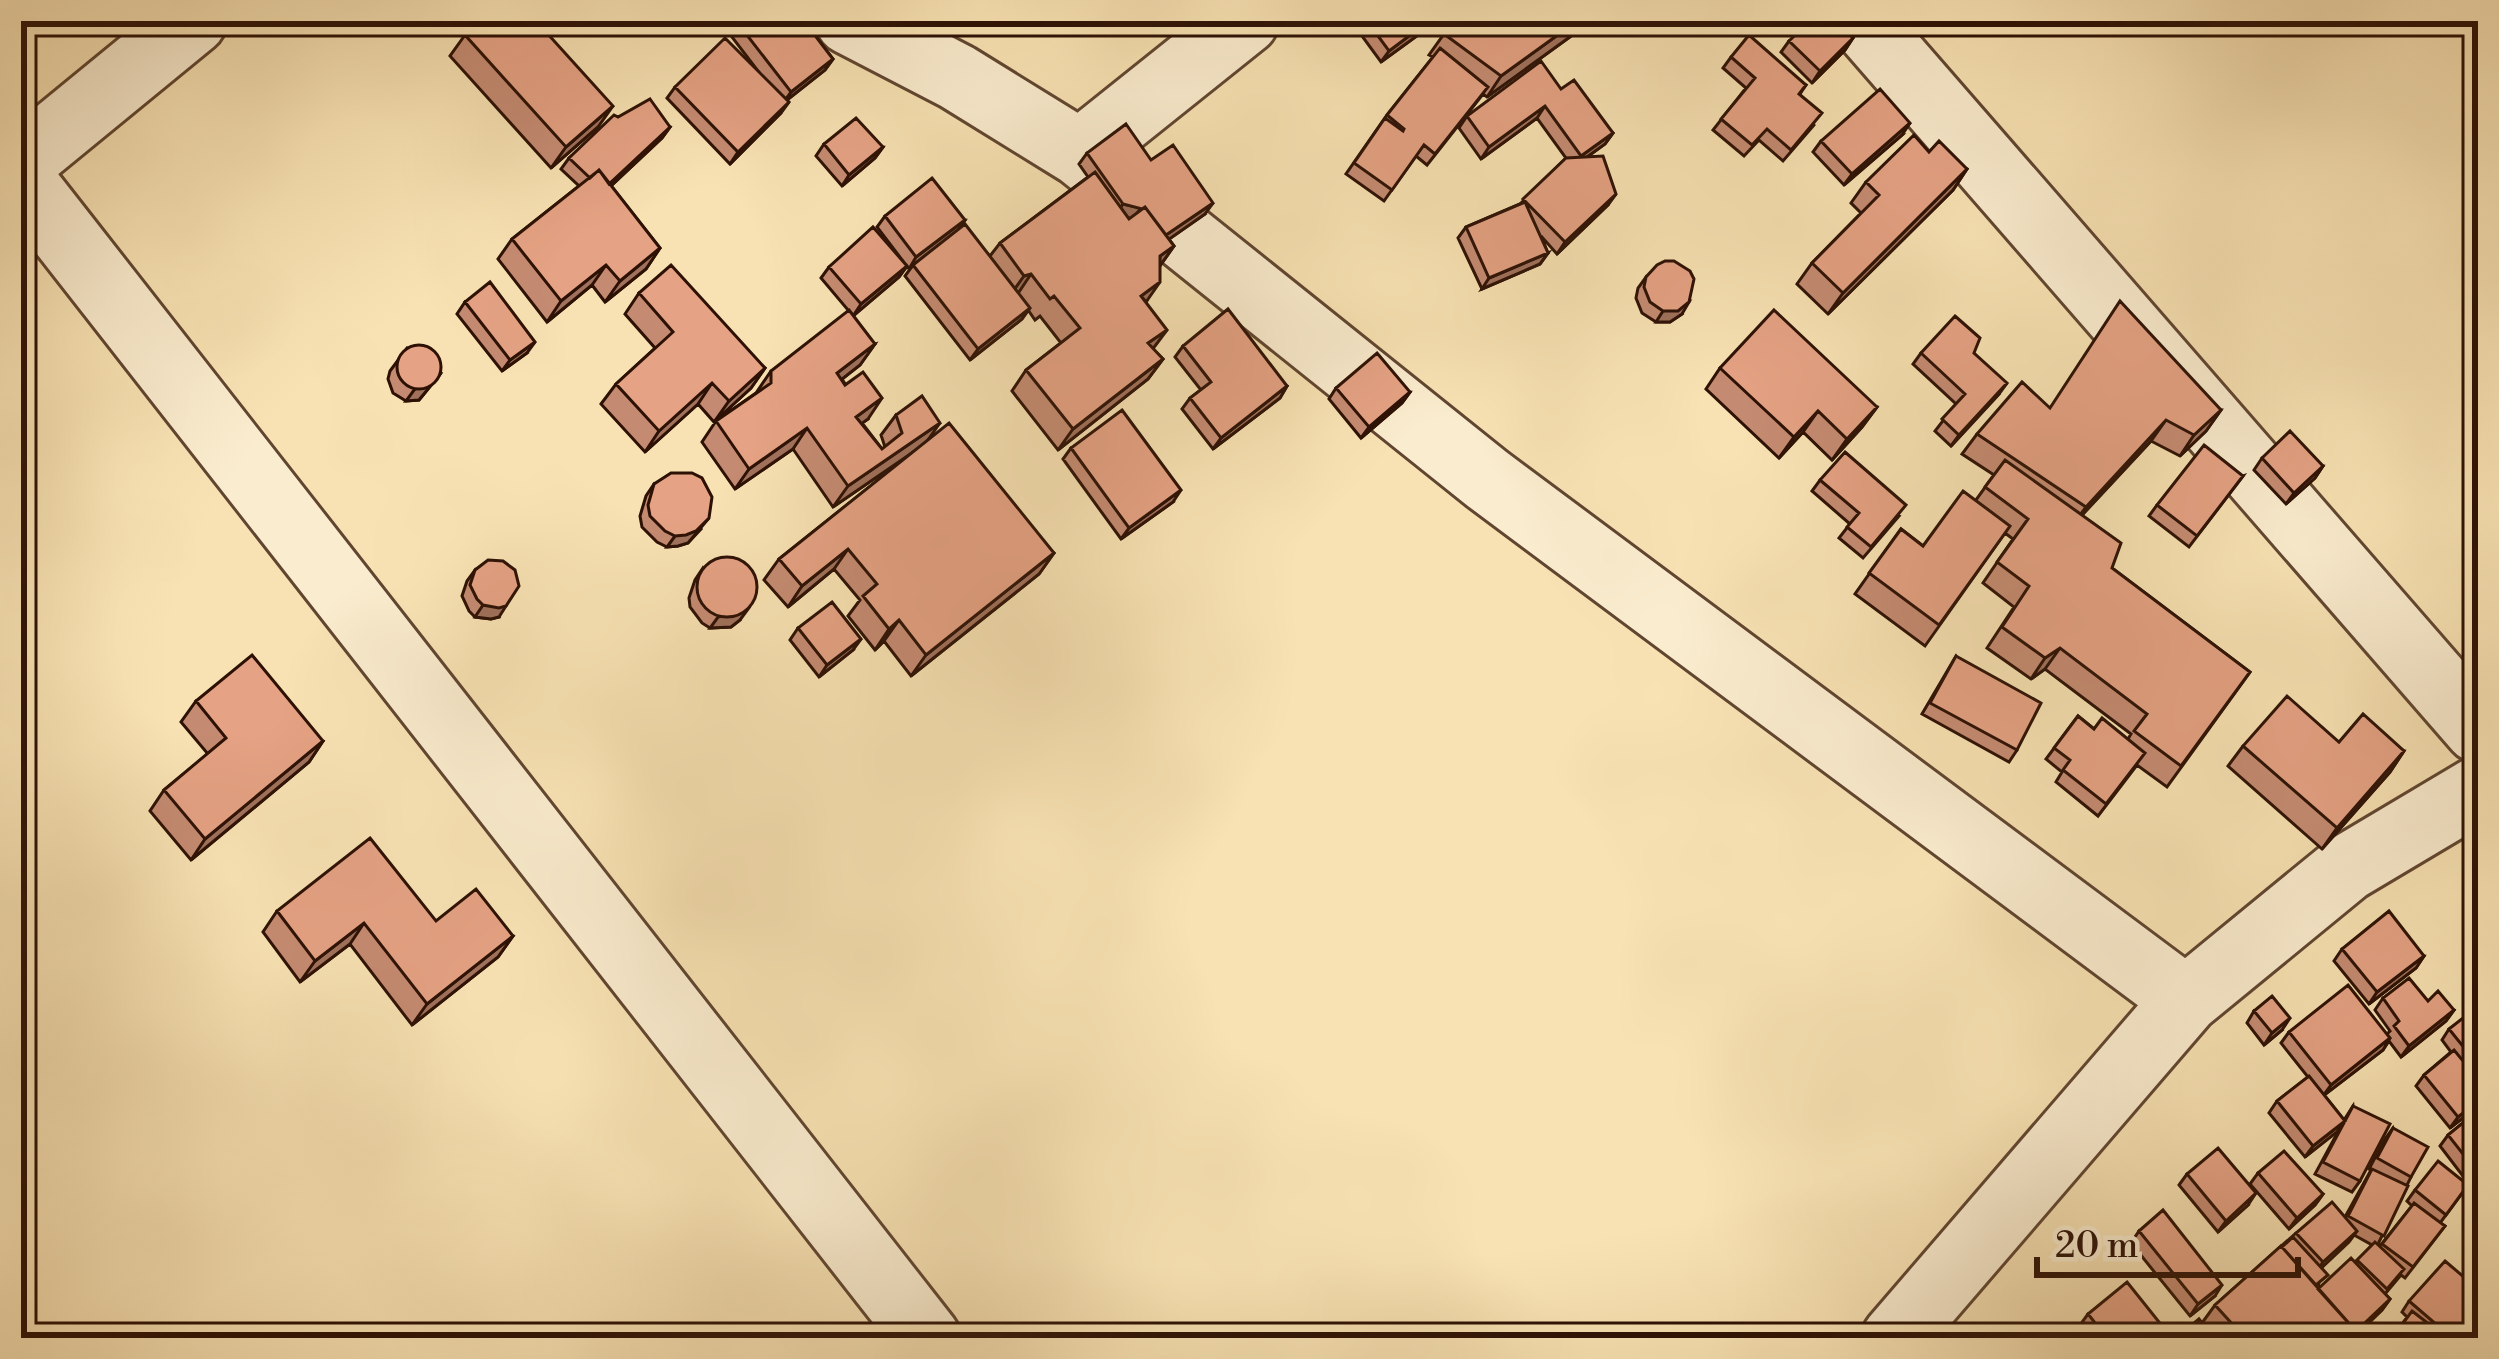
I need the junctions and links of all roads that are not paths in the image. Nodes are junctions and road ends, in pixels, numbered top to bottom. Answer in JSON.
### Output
{"nodes":[{"id":1,"x":193,"y":21,"type":"edge"},
{"id":2,"x":849,"y":21,"type":"edge"},
{"id":3,"x":1245,"y":21,"type":"edge"},
{"id":4,"x":1862,"y":21,"type":"edge"},
{"id":5,"x":1080,"y":153,"type":"junction"},
{"id":6,"x":21,"y":162,"type":"edge"},
{"id":7,"x":21,"y":180,"type":"edge"},
{"id":8,"x":2478,"y":729,"type":"edge"},
{"id":9,"x":2478,"y":790,"type":"edge"},
{"id":10,"x":2186,"y":1000,"type":"junction"},
{"id":11,"x":928,"y":1338,"type":"edge"},
{"id":12,"x":1895,"y":1338,"type":"edge"}],
"edges":[{"from":1,"to":6,"type":"street"},
{"from":2,"to":5,"type":"street"},
{"from":3,"to":5,"type":"street"},
{"from":4,"to":8,"type":"street"},
{"from":5,"to":10,"type":"street"},
{"from":7,"to":11,"type":"street"},
{"from":9,"to":10,"type":"street"},
{"from":10,"to":12,"type":"street"}]}
